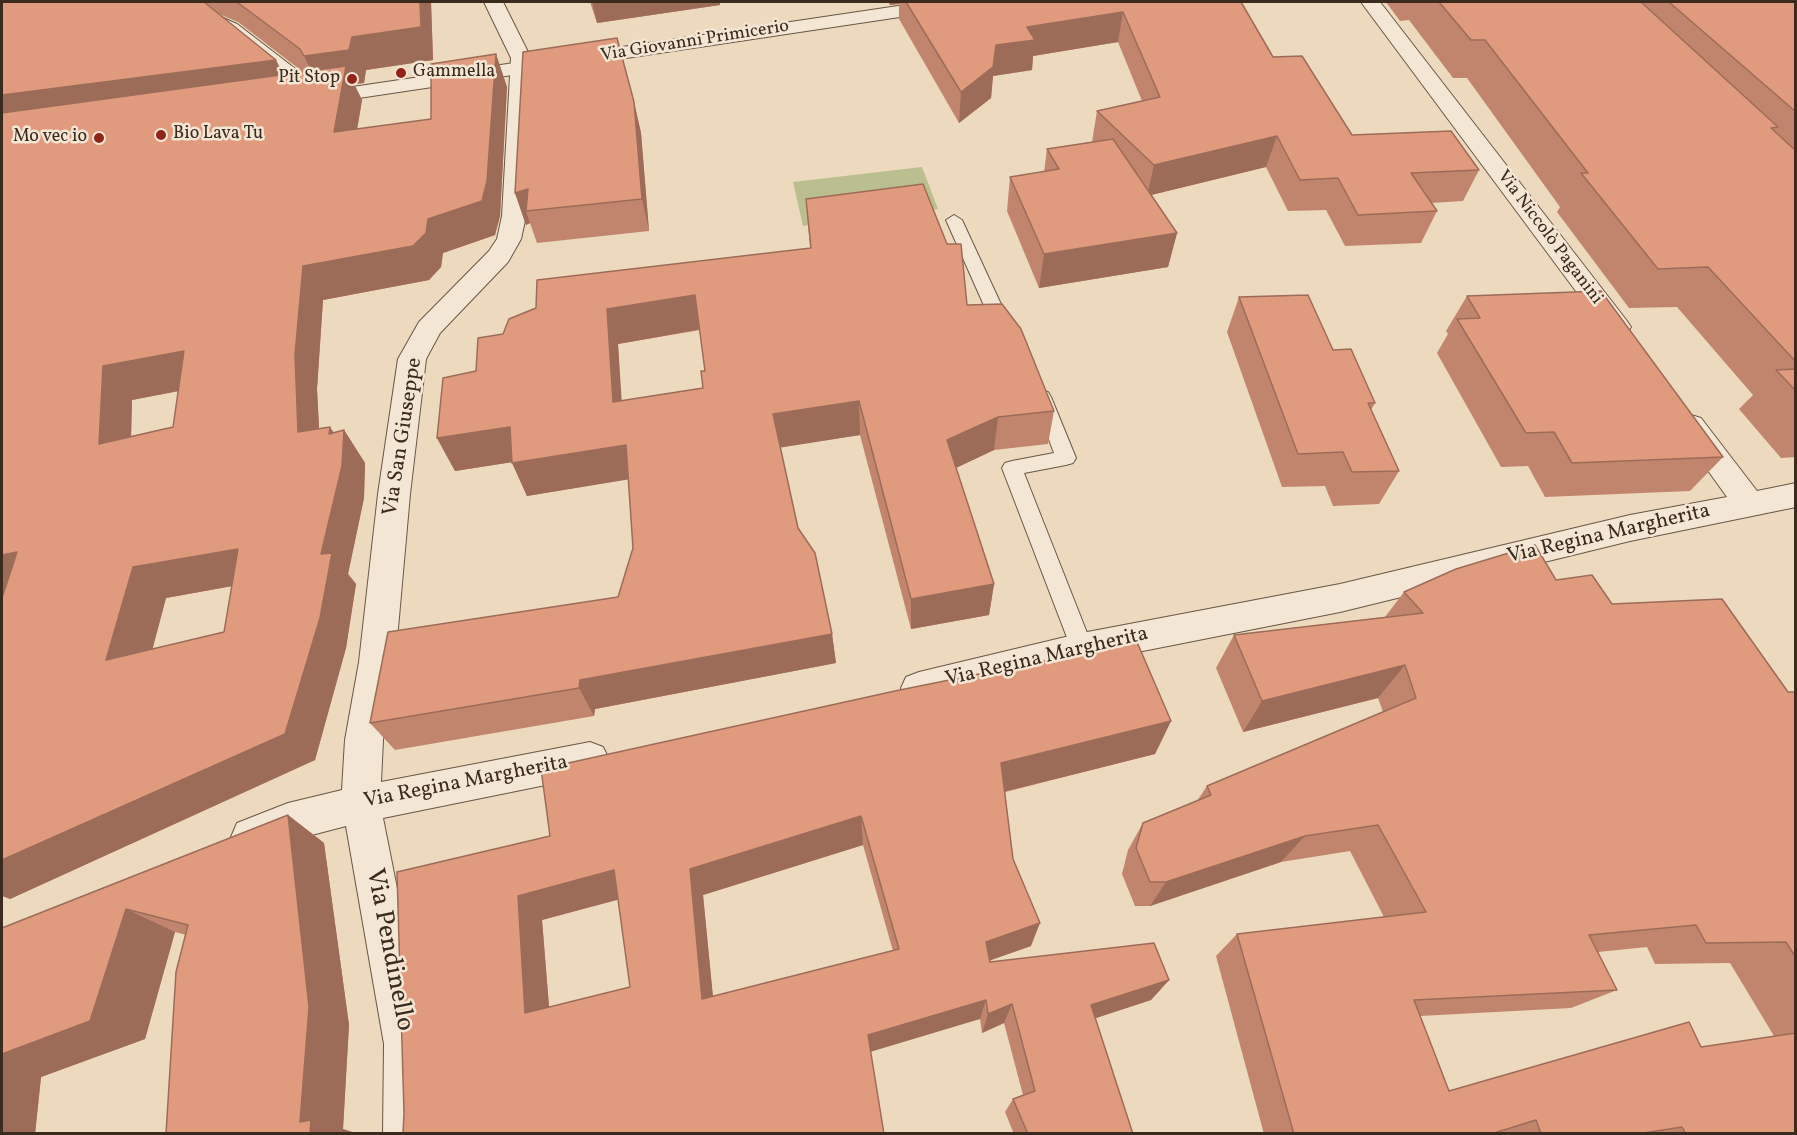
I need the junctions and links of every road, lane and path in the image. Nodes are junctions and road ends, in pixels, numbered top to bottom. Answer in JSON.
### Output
{"nodes":[{"id":1,"x":172,"y":2,"type":"edge"},
{"id":2,"x":494,"y":2,"type":"edge"},
{"id":3,"x":960,"y":2,"type":"edge"},
{"id":4,"x":1370,"y":2,"type":"edge"},
{"id":5,"x":521,"y":68,"type":"junction"},
{"id":6,"x":304,"y":100,"type":"junction"},
{"id":7,"x":281,"y":103,"type":"edge"},
{"id":8,"x":954,"y":220,"type":"dead end"},
{"id":9,"x":1014,"y":343,"type":"edge"},
{"id":10,"x":1628,"y":343,"type":"edge"},
{"id":11,"x":1036,"y":382,"type":"edge"},
{"id":12,"x":1678,"y":409,"type":"edge"},
{"id":13,"x":1796,"y":495,"type":"edge"},
{"id":14,"x":1750,"y":504,"type":"junction"},
{"id":15,"x":1082,"y":648,"type":"junction"},
{"id":16,"x":886,"y":696,"type":"edge"},
{"id":17,"x":624,"y":753,"type":"edge"},
{"id":18,"x":361,"y":804,"type":"junction"},
{"id":19,"x":223,"y":848,"type":"edge"},
{"id":20,"x":406,"y":1134,"type":"edge"}],
"edges":[{"from":1,"to":6,"type":"street"},
{"from":2,"to":5,"type":"street","name":"Via San Giuseppe"},
{"from":3,"to":5,"type":"street","name":"Via Giovanni Primicerio"},
{"from":4,"to":10,"type":"street","name":"Via Niccolò Paganini"},
{"from":5,"to":6,"type":"street","name":"Via Giovanni Primicerio"},
{"from":5,"to":18,"type":"street","name":"Via San Giuseppe"},
{"from":6,"to":7,"type":"street","name":"Via Giovanni Primicerio"},
{"from":8,"to":9,"type":"lane"},
{"from":11,"to":15,"type":"lane"},
{"from":12,"to":14,"type":"street"},
{"from":13,"to":14,"type":"street","name":"Via Regina Margherita"},
{"from":14,"to":15,"type":"street","name":"Via Regina Margherita"},
{"from":15,"to":16,"type":"street","name":"Via Regina Margherita"},
{"from":17,"to":18,"type":"street","name":"Via Regina Margherita"},
{"from":18,"to":19,"type":"street","name":"Via Regina Margherita"},
{"from":18,"to":20,"type":"street","name":"Via Pendinello"}]}
